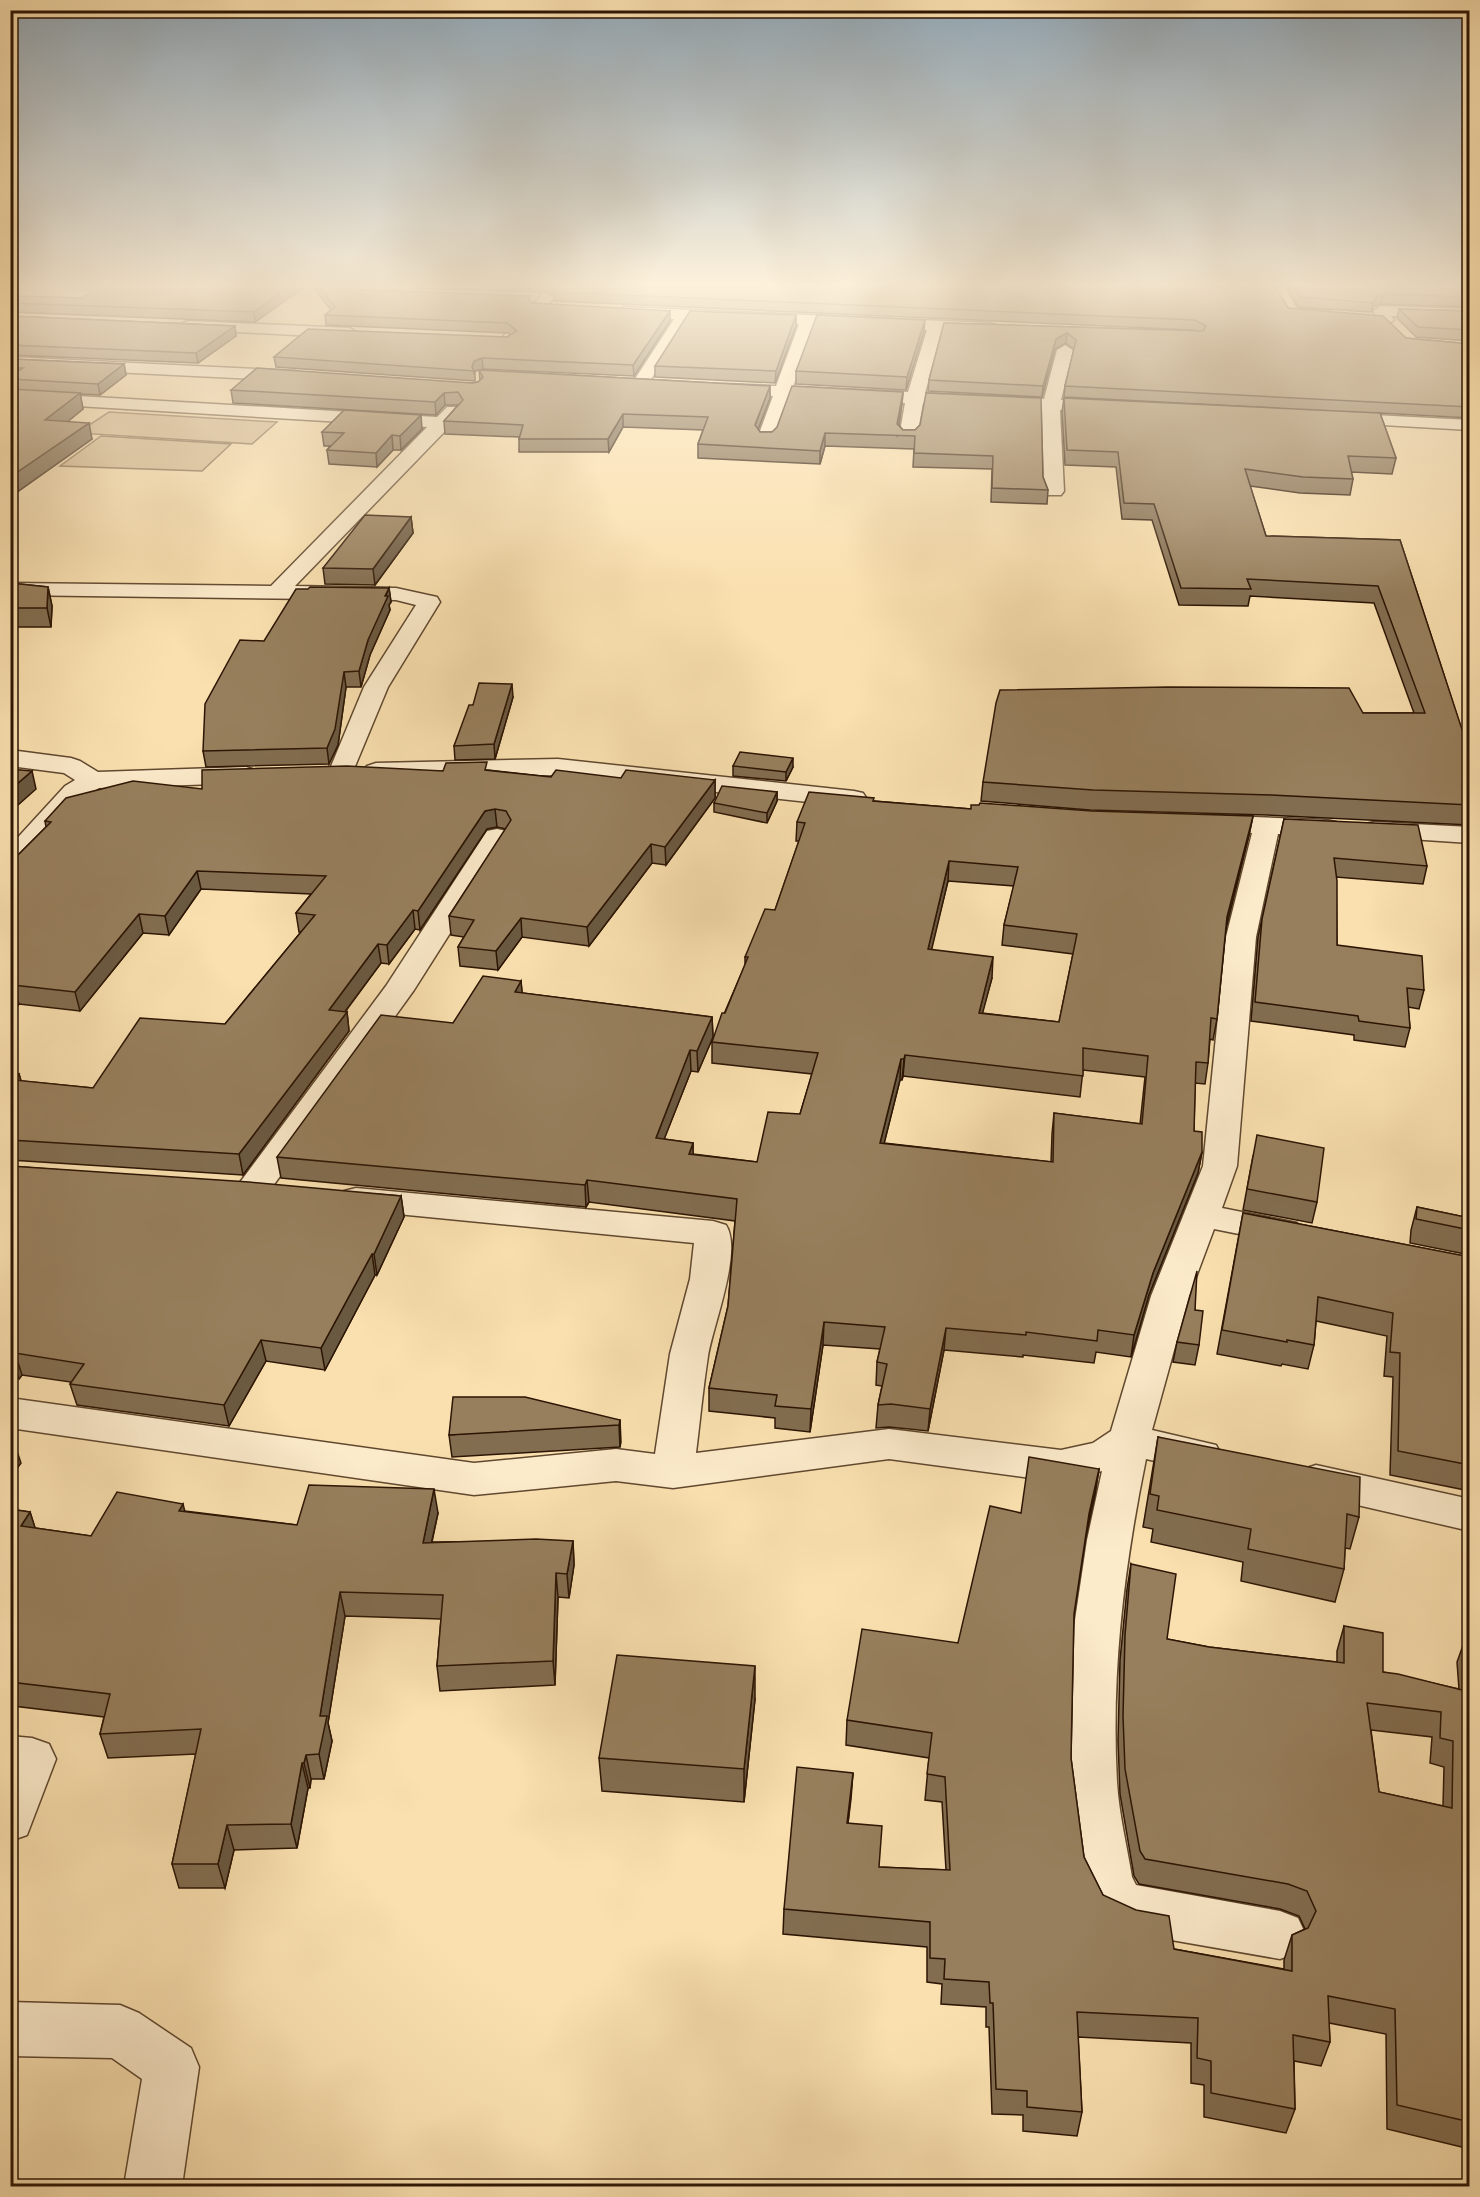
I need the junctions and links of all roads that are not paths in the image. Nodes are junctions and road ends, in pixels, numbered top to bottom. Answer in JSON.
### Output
{"nodes":[{"id":1,"x":738,"y":391,"type":"edge"},
{"id":2,"x":917,"y":391,"type":"edge"},
{"id":3,"x":1054,"y":391,"type":"edge"},
{"id":4,"x":783,"y":393,"type":"junction"},
{"id":5,"x":466,"y":396,"type":"edge"},
{"id":6,"x":10,"y":397,"type":"edge"},
{"id":7,"x":915,"y":397,"type":"junction"},
{"id":8,"x":1051,"y":404,"type":"junction"},
{"id":9,"x":1120,"y":408,"type":"edge"},
{"id":10,"x":1313,"y":417,"type":"edge"},
{"id":11,"x":443,"y":423,"type":"junction"},
{"id":12,"x":1470,"y":425,"type":"edge"},
{"id":13,"x":908,"y":437,"type":"edge"},
{"id":14,"x":766,"y":439,"type":"edge"},
{"id":15,"x":1054,"y":491,"type":"dead end"},
{"id":16,"x":10,"y":589,"type":"edge"},
{"id":17,"x":276,"y":593,"type":"junction"},
{"id":18,"x":10,"y":758,"type":"edge"},
{"id":19,"x":271,"y":774,"type":"edge"},
{"id":20,"x":93,"y":780,"type":"junction"},
{"id":21,"x":881,"y":802,"type":"edge"},
{"id":22,"x":1184,"y":822,"type":"edge"},
{"id":23,"x":1267,"y":825,"type":"junction"},
{"id":24,"x":1470,"y":835,"type":"edge"},
{"id":25,"x":496,"y":837,"type":"dead end"},
{"id":26,"x":10,"y":863,"type":"edge"},
{"id":27,"x":218,"y":1186,"type":"edge"},
{"id":28,"x":253,"y":1189,"type":"junction"},
{"id":29,"x":288,"y":1192,"type":"edge"},
{"id":30,"x":323,"y":1196,"type":"edge"},
{"id":31,"x":1200,"y":1215,"type":"junction"},
{"id":32,"x":1313,"y":1237,"type":"edge"},
{"id":33,"x":10,"y":1413,"type":"edge"},
{"id":34,"x":1129,"y":1440,"type":"junction"},
{"id":35,"x":1231,"y":1462,"type":"edge"},
{"id":36,"x":673,"y":1472,"type":"junction"},
{"id":37,"x":1277,"y":1472,"type":"edge"},
{"id":38,"x":1470,"y":1515,"type":"edge"},
{"id":39,"x":10,"y":1757,"type":"edge"},
{"id":40,"x":10,"y":1819,"type":"edge"},
{"id":41,"x":1280,"y":1935,"type":"dead end"},
{"id":42,"x":10,"y":2029,"type":"edge"},
{"id":43,"x":153,"y":2187,"type":"edge"}],
"edges":[{"from":1,"to":4,"type":"street"},
{"from":2,"to":7,"type":"street"},
{"from":3,"to":8,"type":"street"},
{"from":4,"to":7,"type":"street"},
{"from":4,"to":14,"type":"street"},
{"from":5,"to":11,"type":"street"},
{"from":6,"to":11,"type":"street"},
{"from":7,"to":8,"type":"street"},
{"from":7,"to":13,"type":"street"},
{"from":8,"to":9,"type":"street"},
{"from":8,"to":15,"type":"street"},
{"from":10,"to":12,"type":"street"},
{"from":11,"to":17,"type":"street"},
{"from":16,"to":17,"type":"street"},
{"from":17,"to":21,"type":"street"},
{"from":18,"to":20,"type":"street"},
{"from":19,"to":20,"type":"street"},
{"from":20,"to":26,"type":"street"},
{"from":22,"to":23,"type":"street"},
{"from":23,"to":24,"type":"street"},
{"from":23,"to":31,"type":"street"},
{"from":25,"to":28,"type":"street"},
{"from":27,"to":28,"type":"street"},
{"from":28,"to":29,"type":"street"},
{"from":30,"to":36,"type":"street"},
{"from":31,"to":32,"type":"street"},
{"from":31,"to":34,"type":"street"},
{"from":33,"to":36,"type":"street"},
{"from":34,"to":35,"type":"street"},
{"from":34,"to":36,"type":"street"},
{"from":34,"to":41,"type":"street"},
{"from":37,"to":38,"type":"street"},
{"from":39,"to":40,"type":"street"},
{"from":42,"to":43,"type":"street"}]}
